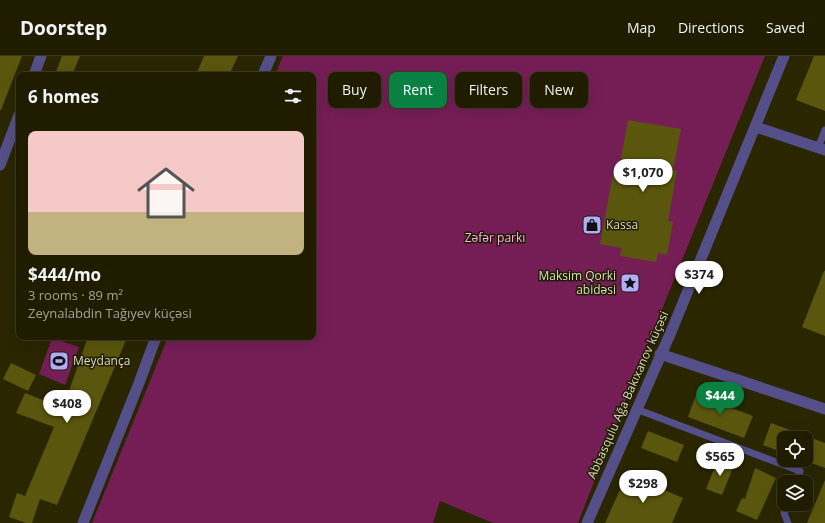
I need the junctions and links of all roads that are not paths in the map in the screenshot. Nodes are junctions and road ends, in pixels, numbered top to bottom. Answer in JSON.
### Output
{"nodes":[{"id":1,"x":41,"y":56,"type":"edge"},
{"id":2,"x":271,"y":56,"type":"edge"},
{"id":3,"x":784,"y":56,"type":"edge"},
{"id":4,"x":35,"y":72,"type":"edge"},
{"id":5,"x":264,"y":72,"type":"edge"},
{"id":6,"x":16,"y":125,"type":"edge"},
{"id":7,"x":756,"y":127,"type":"junction"},
{"id":8,"x":825,"y":130,"type":"edge"},
{"id":9,"x":821,"y":149,"type":"edge"},
{"id":10,"x":0,"y":165,"type":"edge"},
{"id":11,"x":155,"y":340,"type":"edge"},
{"id":12,"x":660,"y":354,"type":"junction"},
{"id":13,"x":636,"y":409,"type":"junction"},
{"id":14,"x":825,"y":409,"type":"edge"},
{"id":15,"x":799,"y":475,"type":"edge"},
{"id":16,"x":785,"y":511,"type":"edge"},
{"id":17,"x":82,"y":523,"type":"edge"},
{"id":18,"x":587,"y":523,"type":"edge"},
{"id":19,"x":788,"y":523,"type":"edge"}],
"edges":[{"from":1,"to":4,"type":"street"},
{"from":2,"to":5,"type":"street"},
{"from":3,"to":7,"type":"street","name":"Abbasqulu Ağa Bakıxanov küçəsi"},
{"from":6,"to":10,"type":"street"},
{"from":7,"to":9,"type":"street"},
{"from":7,"to":12,"type":"street","name":"Abbasqulu Ağa Bakıxanov küçəsi"},
{"from":8,"to":9,"type":"lane"},
{"from":11,"to":17,"type":"street"},
{"from":12,"to":13,"type":"street","name":"Abbasqulu Ağa Bakıxanov küçəsi"},
{"from":12,"to":14,"type":"street"},
{"from":13,"to":15,"type":"lane"},
{"from":13,"to":18,"type":"street","name":"Abbasqulu Ağa Bakıxanov küçəsi"},
{"from":16,"to":19,"type":"lane"}]}
